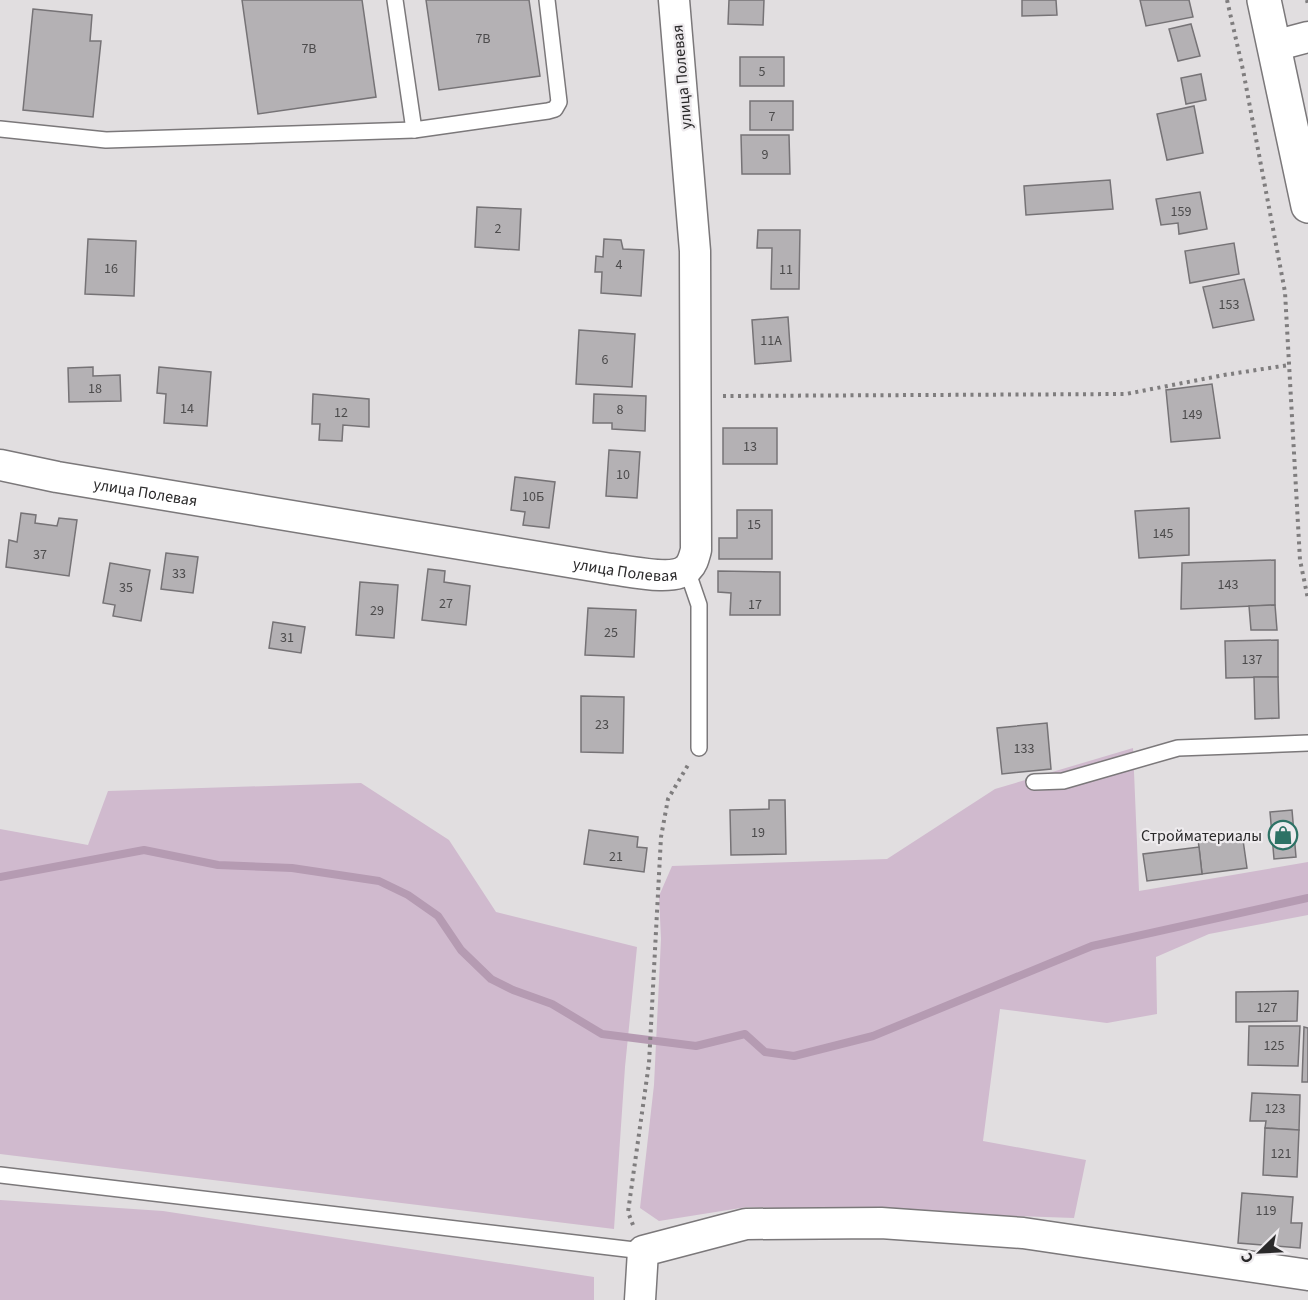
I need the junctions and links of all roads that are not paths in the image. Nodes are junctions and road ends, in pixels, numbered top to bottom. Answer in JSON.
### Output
{"nodes":[{"id":1,"x":395,"y":0,"type":"edge"},
{"id":2,"x":547,"y":0,"type":"edge"},
{"id":3,"x":674,"y":0,"type":"edge"},
{"id":4,"x":1264,"y":0,"type":"edge"},
{"id":5,"x":1308,"y":38,"type":"edge"},
{"id":6,"x":1274,"y":46,"type":"junction"},
{"id":7,"x":0,"y":129,"type":"edge"},
{"id":8,"x":414,"y":130,"type":"junction"},
{"id":9,"x":1308,"y":206,"type":"edge"},
{"id":10,"x":0,"y":465,"type":"edge"},
{"id":11,"x":687,"y":570,"type":"junction"},
{"id":12,"x":1308,"y":742,"type":"edge"},
{"id":13,"x":699,"y":748,"type":"road end"},
{"id":14,"x":1034,"y":782,"type":"dead end"},
{"id":15,"x":0,"y":1175,"type":"edge"},
{"id":16,"x":643,"y":1251,"type":"junction"},
{"id":17,"x":1308,"y":1275,"type":"edge"},
{"id":18,"x":640,"y":1300,"type":"edge"}],
"edges":[{"from":1,"to":8,"type":"lane"},
{"from":2,"to":8,"type":"lane"},
{"from":3,"to":11,"type":"street","name":"улица Полевая"},
{"from":4,"to":6,"type":"main road"},
{"from":5,"to":6,"type":"street"},
{"from":6,"to":9,"type":"main road"},
{"from":7,"to":8,"type":"lane"},
{"from":10,"to":11,"type":"street","name":"улица Полевая"},
{"from":11,"to":13,"type":"lane"},
{"from":12,"to":14,"type":"lane"},
{"from":15,"to":16,"type":"lane"},
{"from":16,"to":17,"type":"street"},
{"from":16,"to":18,"type":"street"}]}
